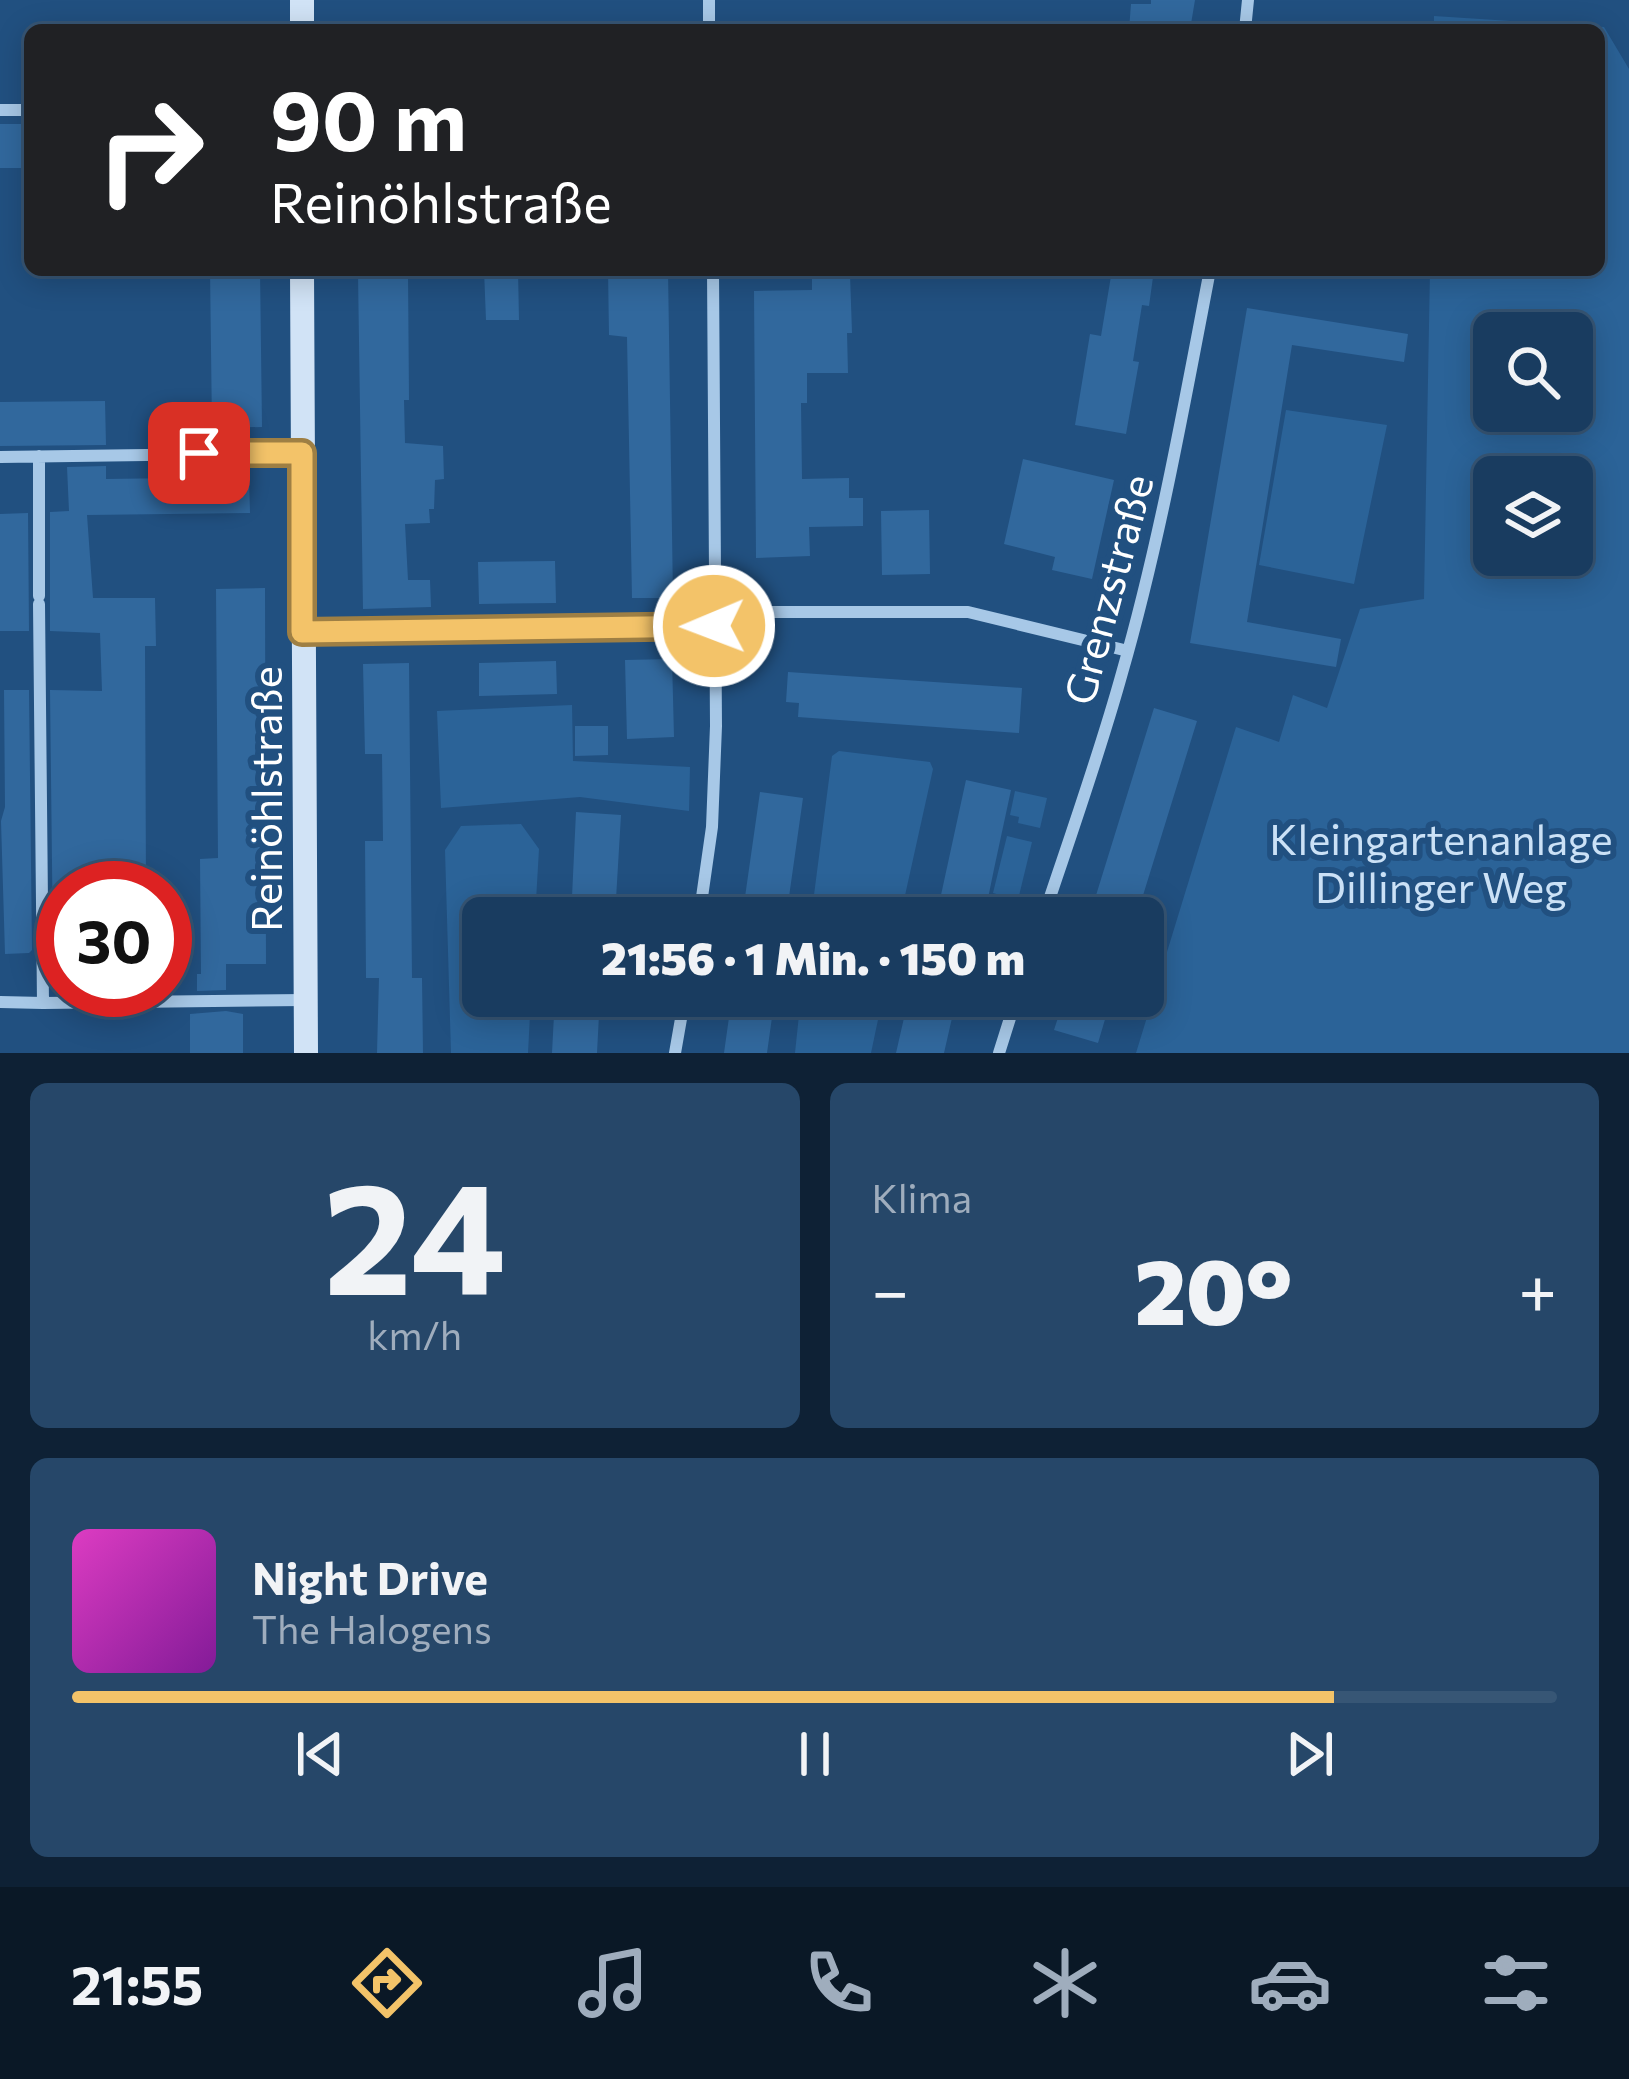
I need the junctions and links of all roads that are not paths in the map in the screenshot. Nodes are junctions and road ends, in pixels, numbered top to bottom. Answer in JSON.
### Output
{"nodes":[{"id":1,"x":302,"y":276,"type":"edge"},
{"id":2,"x":713,"y":276,"type":"edge"},
{"id":3,"x":1209,"y":276,"type":"edge"},
{"id":4,"x":302,"y":453,"type":"junction"},
{"id":5,"x":39,"y":456,"type":"junction"},
{"id":6,"x":0,"y":457,"type":"edge"},
{"id":7,"x":714,"y":619,"type":"junction"},
{"id":8,"x":302,"y":632,"type":"junction"},
{"id":9,"x":1128,"y":651,"type":"junction"},
{"id":10,"x":42,"y":861,"type":"edge"},
{"id":11,"x":702,"y":897,"type":"edge"},
{"id":12,"x":1050,"y":897,"type":"edge"},
{"id":13,"x":306,"y":1000,"type":"junction"},
{"id":14,"x":192,"y":1001,"type":"edge"},
{"id":15,"x":0,"y":1002,"type":"edge"},
{"id":16,"x":36,"y":1003,"type":"edge"},
{"id":17,"x":681,"y":1017,"type":"edge"},
{"id":18,"x":1010,"y":1017,"type":"edge"},
{"id":19,"x":306,"y":1053,"type":"edge"},
{"id":20,"x":675,"y":1053,"type":"edge"},
{"id":21,"x":999,"y":1053,"type":"edge"}],
"edges":[{"from":1,"to":4,"type":"street","name":"Reinöhlstraße"},
{"from":2,"to":7,"type":"street"},
{"from":3,"to":9,"type":"street","name":"Grenzstraße"},
{"from":4,"to":5,"type":"street"},
{"from":4,"to":8,"type":"street","name":"Reinöhlstraße"},
{"from":5,"to":6,"type":"street"},
{"from":5,"to":10,"type":"street"},
{"from":7,"to":8,"type":"street"},
{"from":7,"to":9,"type":"street"},
{"from":7,"to":11,"type":"street"},
{"from":8,"to":13,"type":"street","name":"Reinöhlstraße"},
{"from":9,"to":12,"type":"street","name":"Grenzstraße"},
{"from":13,"to":14,"type":"street"},
{"from":13,"to":19,"type":"street","name":"Reinöhlstraße"},
{"from":15,"to":16,"type":"street"},
{"from":17,"to":20,"type":"street"},
{"from":18,"to":21,"type":"street"}]}
